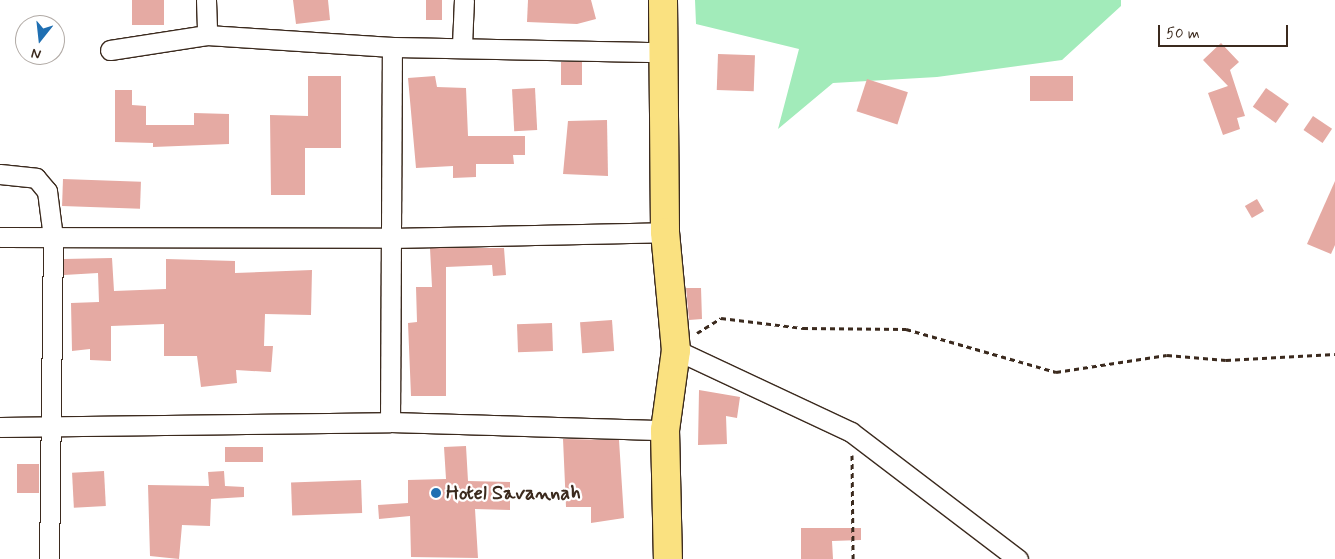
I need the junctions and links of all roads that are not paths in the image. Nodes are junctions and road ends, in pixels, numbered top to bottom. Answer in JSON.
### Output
{"nodes":[{"id":1,"x":206,"y":0,"type":"edge"},
{"id":2,"x":464,"y":0,"type":"edge"},
{"id":3,"x":663,"y":0,"type":"edge"},
{"id":4,"x":207,"y":35,"type":"junction"},
{"id":5,"x":462,"y":44,"type":"junction"},
{"id":6,"x":392,"y":47,"type":"junction"},
{"id":7,"x":110,"y":50,"type":"dead end"},
{"id":8,"x":664,"y":52,"type":"junction"},
{"id":9,"x":0,"y":174,"type":"edge"},
{"id":10,"x":665,"y":232,"type":"junction"},
{"id":11,"x":0,"y":237,"type":"edge"},
{"id":12,"x":53,"y":237,"type":"junction"},
{"id":13,"x":390,"y":238,"type":"junction"},
{"id":14,"x":674,"y":349,"type":"junction"},
{"id":15,"x":390,"y":422,"type":"junction"},
{"id":16,"x":0,"y":427,"type":"edge"},
{"id":17,"x":52,"y":427,"type":"junction"},
{"id":18,"x":665,"y":430,"type":"junction"},
{"id":19,"x":49,"y":559,"type":"edge"},
{"id":20,"x":668,"y":559,"type":"edge"},
{"id":21,"x":1018,"y":559,"type":"edge"}],
"edges":[{"from":1,"to":4,"type":"street"},
{"from":2,"to":5,"type":"street"},
{"from":3,"to":8,"type":"highway"},
{"from":4,"to":6,"type":"street"},
{"from":4,"to":7,"type":"street"},
{"from":5,"to":6,"type":"street"},
{"from":5,"to":8,"type":"street"},
{"from":6,"to":13,"type":"street"},
{"from":8,"to":10,"type":"highway"},
{"from":9,"to":12,"type":"street"},
{"from":10,"to":13,"type":"street"},
{"from":10,"to":14,"type":"highway"},
{"from":11,"to":12,"type":"street"},
{"from":12,"to":13,"type":"street"},
{"from":12,"to":17,"type":"street"},
{"from":13,"to":15,"type":"street"},
{"from":14,"to":18,"type":"highway"},
{"from":14,"to":21,"type":"street"},
{"from":15,"to":17,"type":"street"},
{"from":15,"to":18,"type":"street"},
{"from":16,"to":17,"type":"street"},
{"from":17,"to":19,"type":"street"},
{"from":18,"to":20,"type":"highway"}]}
